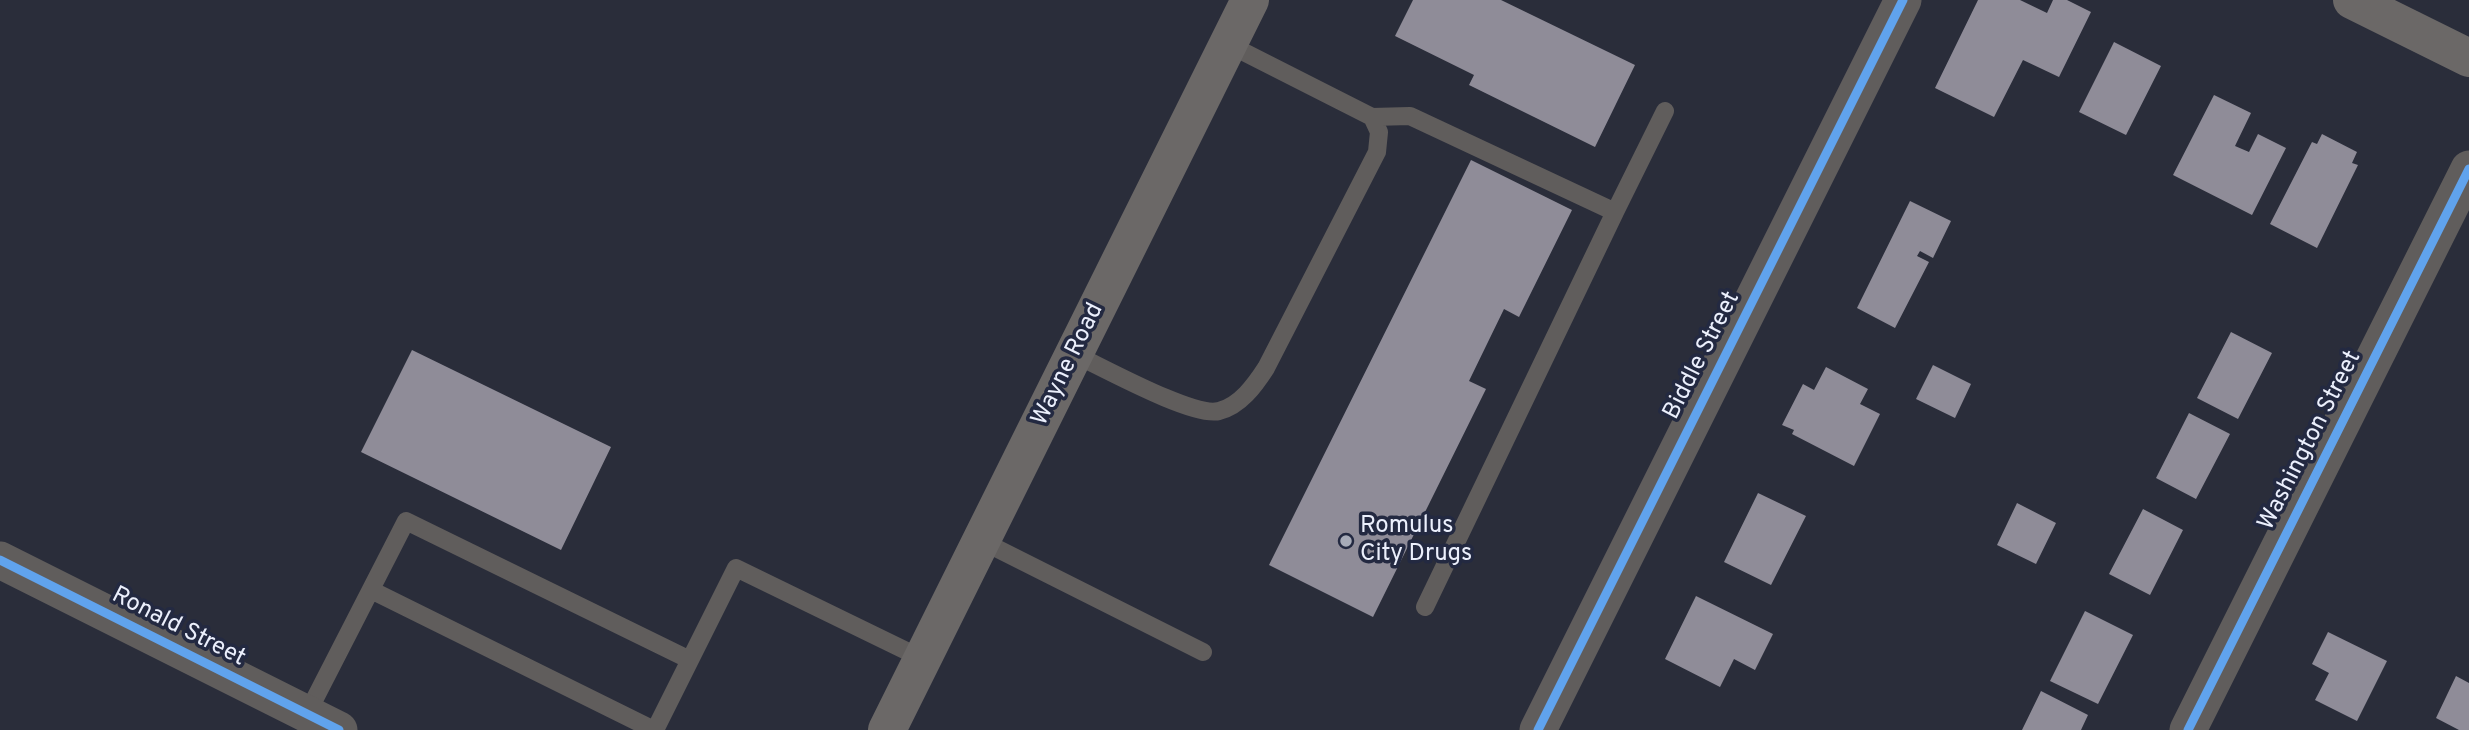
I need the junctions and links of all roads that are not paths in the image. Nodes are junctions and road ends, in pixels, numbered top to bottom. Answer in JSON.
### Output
{"nodes":[{"id":1,"x":1250,"y":0,"type":"edge"},
{"id":2,"x":1903,"y":0,"type":"edge"},
{"id":3,"x":2352,"y":0,"type":"edge"},
{"id":4,"x":1228,"y":44,"type":"junction"},
{"id":5,"x":2469,"y":58,"type":"edge"},
{"id":6,"x":1665,"y":111,"type":"dead end"},
{"id":7,"x":1372,"y":117,"type":"junction"},
{"id":8,"x":2469,"y":169,"type":"edge"},
{"id":9,"x":1615,"y":212,"type":"junction"},
{"id":10,"x":1074,"y":354,"type":"junction"},
{"id":11,"x":982,"y":541,"type":"junction"},
{"id":12,"x":0,"y":559,"type":"edge"},
{"id":13,"x":371,"y":590,"type":"junction"},
{"id":14,"x":1425,"y":607,"type":"dead end"},
{"id":15,"x":1203,"y":652,"type":"dead end"},
{"id":16,"x":922,"y":659,"type":"junction"},
{"id":17,"x":690,"y":660,"type":"junction"},
{"id":18,"x":307,"y":714,"type":"junction"},
{"id":19,"x":339,"y":730,"type":"edge"},
{"id":20,"x":654,"y":730,"type":"edge"},
{"id":21,"x":887,"y":730,"type":"edge"},
{"id":22,"x":1538,"y":730,"type":"edge"},
{"id":23,"x":2188,"y":730,"type":"edge"}],
"edges":[{"from":1,"to":4,"type":"main road","name":"Wayne Road"},
{"from":2,"to":22,"type":"street","name":"Biddle Street"},
{"from":3,"to":5,"type":"main road"},
{"from":4,"to":7,"type":"lane"},
{"from":4,"to":10,"type":"main road","name":"Wayne Road"},
{"from":6,"to":9,"type":"lane"},
{"from":7,"to":9,"type":"lane"},
{"from":7,"to":10,"type":"lane"},
{"from":8,"to":23,"type":"street","name":"Washington Street"},
{"from":9,"to":14,"type":"lane"},
{"from":10,"to":11,"type":"main road","name":"Wayne Road"},
{"from":11,"to":15,"type":"lane"},
{"from":11,"to":16,"type":"main road","name":"Wayne Road"},
{"from":12,"to":18,"type":"street","name":"Ronald Street"},
{"from":13,"to":17,"type":"lane"},
{"from":13,"to":18,"type":"lane"},
{"from":13,"to":20,"type":"lane"},
{"from":16,"to":17,"type":"lane"},
{"from":16,"to":21,"type":"main road","name":"Wayne Road"},
{"from":17,"to":20,"type":"lane"},
{"from":18,"to":19,"type":"street","name":"Ronald Street"}]}
